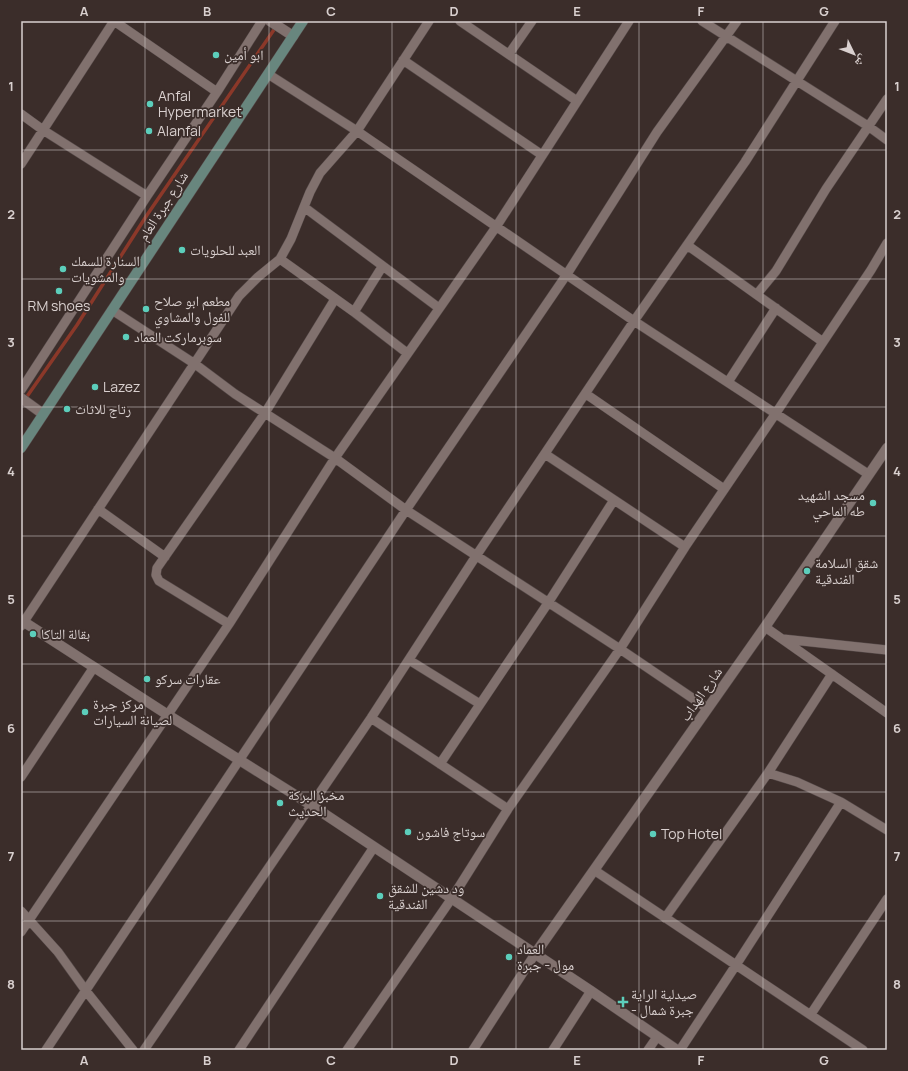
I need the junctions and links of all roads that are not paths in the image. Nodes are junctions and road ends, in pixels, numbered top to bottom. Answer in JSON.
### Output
{"nodes":[{"id":1,"x":114,"y":21,"type":"edge"},
{"id":2,"x":262,"y":21,"type":"edge"},
{"id":3,"x":270,"y":21,"type":"edge"},
{"id":4,"x":303,"y":21,"type":"edge"},
{"id":5,"x":429,"y":21,"type":"edge"},
{"id":6,"x":460,"y":21,"type":"edge"},
{"id":7,"x":532,"y":21,"type":"edge"},
{"id":8,"x":629,"y":21,"type":"edge"},
{"id":9,"x":702,"y":21,"type":"edge"},
{"id":10,"x":737,"y":21,"type":"edge"},
{"id":11,"x":835,"y":21,"type":"edge"},
{"id":12,"x":293,"y":36,"type":"junction"},
{"id":13,"x":726,"y":37,"type":"junction"},
{"id":14,"x":509,"y":54,"type":"junction"},
{"id":15,"x":403,"y":60,"type":"junction"},
{"id":16,"x":268,"y":74,"type":"junction"},
{"id":17,"x":796,"y":81,"type":"junction"},
{"id":18,"x":217,"y":92,"type":"junction"},
{"id":19,"x":887,"y":99,"type":"edge"},
{"id":20,"x":578,"y":101,"type":"junction"},
{"id":21,"x":21,"y":114,"type":"edge"},
{"id":22,"x":868,"y":126,"type":"junction"},
{"id":23,"x":43,"y":130,"type":"junction"},
{"id":24,"x":357,"y":131,"type":"junction"},
{"id":25,"x":887,"y":140,"type":"edge"},
{"id":26,"x":542,"y":156,"type":"junction"},
{"id":27,"x":21,"y":164,"type":"edge"},
{"id":28,"x":147,"y":196,"type":"junction"},
{"id":29,"x":304,"y":207,"type":"junction"},
{"id":30,"x":496,"y":227,"type":"junction"},
{"id":31,"x":887,"y":243,"type":"edge"},
{"id":32,"x":687,"y":245,"type":"junction"},
{"id":33,"x":280,"y":259,"type":"junction"},
{"id":34,"x":382,"y":267,"type":"junction"},
{"id":35,"x":567,"y":274,"type":"junction"},
{"id":36,"x":757,"y":294,"type":"junction"},
{"id":37,"x":334,"y":299,"type":"junction"},
{"id":38,"x":438,"y":308,"type":"junction"},
{"id":39,"x":776,"y":308,"type":"junction"},
{"id":40,"x":112,"y":310,"type":"junction"},
{"id":41,"x":354,"y":312,"type":"junction"},
{"id":42,"x":634,"y":321,"type":"junction"},
{"id":43,"x":823,"y":342,"type":"junction"},
{"id":44,"x":407,"y":353,"type":"junction"},
{"id":45,"x":195,"y":364,"type":"junction"},
{"id":46,"x":728,"y":382,"type":"junction"},
{"id":47,"x":21,"y":390,"type":"edge"},
{"id":48,"x":586,"y":394,"type":"junction"},
{"id":49,"x":21,"y":398,"type":"edge"},
{"id":50,"x":265,"y":413,"type":"junction"},
{"id":51,"x":776,"y":413,"type":"junction"},
{"id":52,"x":43,"y":414,"type":"junction"},
{"id":53,"x":21,"y":448,"type":"edge"},
{"id":54,"x":887,"y":448,"type":"edge"},
{"id":55,"x":545,"y":454,"type":"junction"},
{"id":56,"x":335,"y":458,"type":"junction"},
{"id":57,"x":868,"y":474,"type":"junction"},
{"id":58,"x":724,"y":489,"type":"junction"},
{"id":59,"x":614,"y":500,"type":"junction"},
{"id":60,"x":98,"y":509,"type":"junction"},
{"id":61,"x":406,"y":510,"type":"junction"},
{"id":62,"x":685,"y":547,"type":"junction"},
{"id":63,"x":476,"y":556,"type":"junction"},
{"id":64,"x":165,"y":557,"type":"junction"},
{"id":65,"x":548,"y":603,"type":"junction"},
{"id":66,"x":22,"y":622,"type":"edge"},
{"id":67,"x":229,"y":624,"type":"junction"},
{"id":68,"x":765,"y":627,"type":"junction"},
{"id":69,"x":782,"y":639,"type":"junction"},
{"id":70,"x":620,"y":650,"type":"junction"},
{"id":71,"x":887,"y":650,"type":"edge"},
{"id":72,"x":409,"y":660,"type":"junction"},
{"id":73,"x":94,"y":667,"type":"junction"},
{"id":74,"x":832,"y":674,"type":"junction"},
{"id":75,"x":480,"y":704,"type":"junction"},
{"id":76,"x":707,"y":708,"type":"junction"},
{"id":77,"x":887,"y":713,"type":"edge"},
{"id":78,"x":168,"y":715,"type":"junction"},
{"id":79,"x":371,"y":718,"type":"junction"},
{"id":80,"x":239,"y":760,"type":"junction"},
{"id":81,"x":440,"y":764,"type":"junction"},
{"id":82,"x":768,"y":773,"type":"junction"},
{"id":83,"x":21,"y":777,"type":"edge"},
{"id":84,"x":841,"y":802,"type":"junction"},
{"id":85,"x":311,"y":805,"type":"junction"},
{"id":86,"x":508,"y":809,"type":"junction"},
{"id":87,"x":887,"y":830,"type":"edge"},
{"id":88,"x":374,"y":847,"type":"junction"},
{"id":89,"x":594,"y":870,"type":"junction"},
{"id":90,"x":452,"y":898,"type":"junction"},
{"id":91,"x":887,"y":899,"type":"edge"},
{"id":92,"x":21,"y":911,"type":"edge"},
{"id":93,"x":665,"y":918,"type":"junction"},
{"id":94,"x":30,"y":919,"type":"junction"},
{"id":95,"x":21,"y":932,"type":"edge"},
{"id":96,"x":536,"y":954,"type":"junction"},
{"id":97,"x":736,"y":965,"type":"junction"},
{"id":98,"x":86,"y":991,"type":"junction"},
{"id":99,"x":591,"y":991,"type":"junction"},
{"id":100,"x":811,"y":1014,"type":"junction"},
{"id":101,"x":657,"y":1037,"type":"junction"},
{"id":102,"x":46,"y":1050,"type":"edge"},
{"id":103,"x":133,"y":1050,"type":"edge"},
{"id":104,"x":144,"y":1050,"type":"edge"},
{"id":105,"x":239,"y":1050,"type":"edge"},
{"id":106,"x":347,"y":1050,"type":"edge"},
{"id":107,"x":473,"y":1050,"type":"edge"},
{"id":108,"x":553,"y":1050,"type":"edge"},
{"id":109,"x":648,"y":1050,"type":"edge"},
{"id":110,"x":678,"y":1050,"type":"edge"},
{"id":111,"x":862,"y":1050,"type":"edge"}],
"edges":[{"from":1,"to":18,"type":"street"},
{"from":1,"to":23,"type":"street"},
{"from":2,"to":18,"type":"street"},
{"from":3,"to":12,"type":"street"},
{"from":4,"to":12,"type":"main road","name":"شارع جبرة العام"},
{"from":5,"to":15,"type":"street"},
{"from":6,"to":14,"type":"street"},
{"from":7,"to":14,"type":"street"},
{"from":8,"to":20,"type":"street"},
{"from":9,"to":13,"type":"street"},
{"from":10,"to":13,"type":"street"},
{"from":11,"to":17,"type":"street"},
{"from":12,"to":16,"type":"main road","name":"شارع جبرة العام"},
{"from":13,"to":17,"type":"street"},
{"from":13,"to":35,"type":"street"},
{"from":14,"to":20,"type":"street"},
{"from":15,"to":24,"type":"street"},
{"from":15,"to":26,"type":"street"},
{"from":16,"to":24,"type":"street"},
{"from":16,"to":40,"type":"main road","name":"شارع جبرة العام"},
{"from":17,"to":22,"type":"street"},
{"from":17,"to":32,"type":"street"},
{"from":18,"to":28,"type":"street"},
{"from":19,"to":22,"type":"street"},
{"from":20,"to":26,"type":"street"},
{"from":21,"to":23,"type":"street"},
{"from":22,"to":25,"type":"street"},
{"from":22,"to":36,"type":"street"},
{"from":23,"to":27,"type":"street"},
{"from":23,"to":28,"type":"street"},
{"from":24,"to":29,"type":"street"},
{"from":24,"to":30,"type":"street"},
{"from":26,"to":30,"type":"street"},
{"from":28,"to":47,"type":"street"},
{"from":29,"to":33,"type":"street"},
{"from":29,"to":34,"type":"street"},
{"from":30,"to":35,"type":"street"},
{"from":30,"to":38,"type":"street"},
{"from":31,"to":43,"type":"street"},
{"from":32,"to":36,"type":"street"},
{"from":32,"to":42,"type":"street"},
{"from":33,"to":37,"type":"street"},
{"from":33,"to":45,"type":"street"},
{"from":34,"to":38,"type":"street"},
{"from":34,"to":41,"type":"street"},
{"from":35,"to":42,"type":"street"},
{"from":35,"to":61,"type":"street"},
{"from":36,"to":39,"type":"street"},
{"from":37,"to":41,"type":"street"},
{"from":37,"to":50,"type":"street"},
{"from":38,"to":44,"type":"street"},
{"from":39,"to":43,"type":"street"},
{"from":39,"to":46,"type":"street"},
{"from":40,"to":45,"type":"street"},
{"from":40,"to":52,"type":"main road","name":"شارع جبرة العام"},
{"from":41,"to":44,"type":"street"},
{"from":42,"to":46,"type":"street"},
{"from":42,"to":48,"type":"street"},
{"from":43,"to":51,"type":"street"},
{"from":44,"to":56,"type":"street"},
{"from":45,"to":50,"type":"street"},
{"from":45,"to":60,"type":"street"},
{"from":46,"to":51,"type":"street"},
{"from":48,"to":55,"type":"street"},
{"from":48,"to":58,"type":"street"},
{"from":49,"to":52,"type":"street"},
{"from":50,"to":56,"type":"street"},
{"from":50,"to":64,"type":"street"},
{"from":51,"to":57,"type":"street"},
{"from":51,"to":58,"type":"street"},
{"from":52,"to":53,"type":"main road","name":"شارع جبرة العام"},
{"from":54,"to":57,"type":"street","name":"شارع الهداب"},
{"from":55,"to":59,"type":"street"},
{"from":55,"to":63,"type":"street"},
{"from":56,"to":61,"type":"street"},
{"from":56,"to":67,"type":"street"},
{"from":57,"to":68,"type":"street","name":"شارع الهداب"},
{"from":58,"to":62,"type":"street"},
{"from":59,"to":62,"type":"street"},
{"from":59,"to":65,"type":"street"},
{"from":60,"to":64,"type":"street"},
{"from":60,"to":66,"type":"street"},
{"from":61,"to":63,"type":"street"},
{"from":61,"to":80,"type":"street"},
{"from":62,"to":70,"type":"street"},
{"from":63,"to":65,"type":"street"},
{"from":63,"to":72,"type":"street"},
{"from":64,"to":67,"type":"street"},
{"from":65,"to":70,"type":"street"},
{"from":65,"to":75,"type":"street"},
{"from":66,"to":73,"type":"street"},
{"from":67,"to":78,"type":"street"},
{"from":68,"to":69,"type":"street"},
{"from":68,"to":76,"type":"street","name":"شارع الهداب"},
{"from":69,"to":71,"type":"street"},
{"from":69,"to":74,"type":"street"},
{"from":70,"to":76,"type":"street"},
{"from":70,"to":86,"type":"street"},
{"from":72,"to":75,"type":"street"},
{"from":72,"to":79,"type":"street"},
{"from":73,"to":78,"type":"street"},
{"from":73,"to":83,"type":"street"},
{"from":74,"to":77,"type":"street"},
{"from":74,"to":82,"type":"street"},
{"from":75,"to":81,"type":"street"},
{"from":76,"to":89,"type":"street","name":"شارع الهداب"},
{"from":78,"to":80,"type":"street"},
{"from":78,"to":94,"type":"street"},
{"from":79,"to":81,"type":"street"},
{"from":79,"to":85,"type":"street"},
{"from":80,"to":85,"type":"street"},
{"from":80,"to":98,"type":"street"},
{"from":81,"to":86,"type":"street"},
{"from":82,"to":84,"type":"street"},
{"from":82,"to":93,"type":"street"},
{"from":84,"to":87,"type":"street"},
{"from":84,"to":97,"type":"street"},
{"from":85,"to":88,"type":"street"},
{"from":85,"to":104,"type":"street"},
{"from":86,"to":90,"type":"street"},
{"from":88,"to":90,"type":"street"},
{"from":88,"to":105,"type":"street"},
{"from":89,"to":93,"type":"street"},
{"from":89,"to":96,"type":"street","name":"شارع الهداب"},
{"from":90,"to":96,"type":"street"},
{"from":90,"to":106,"type":"street"},
{"from":91,"to":100,"type":"street"},
{"from":92,"to":94,"type":"street"},
{"from":93,"to":97,"type":"street"},
{"from":94,"to":95,"type":"street"},
{"from":94,"to":98,"type":"street"},
{"from":96,"to":99,"type":"street"},
{"from":96,"to":107,"type":"street"},
{"from":97,"to":100,"type":"street"},
{"from":97,"to":110,"type":"street"},
{"from":98,"to":102,"type":"street"},
{"from":98,"to":103,"type":"street"},
{"from":99,"to":101,"type":"street"},
{"from":99,"to":108,"type":"street"},
{"from":100,"to":111,"type":"street"},
{"from":101,"to":109,"type":"street"},
{"from":101,"to":110,"type":"street"}]}
